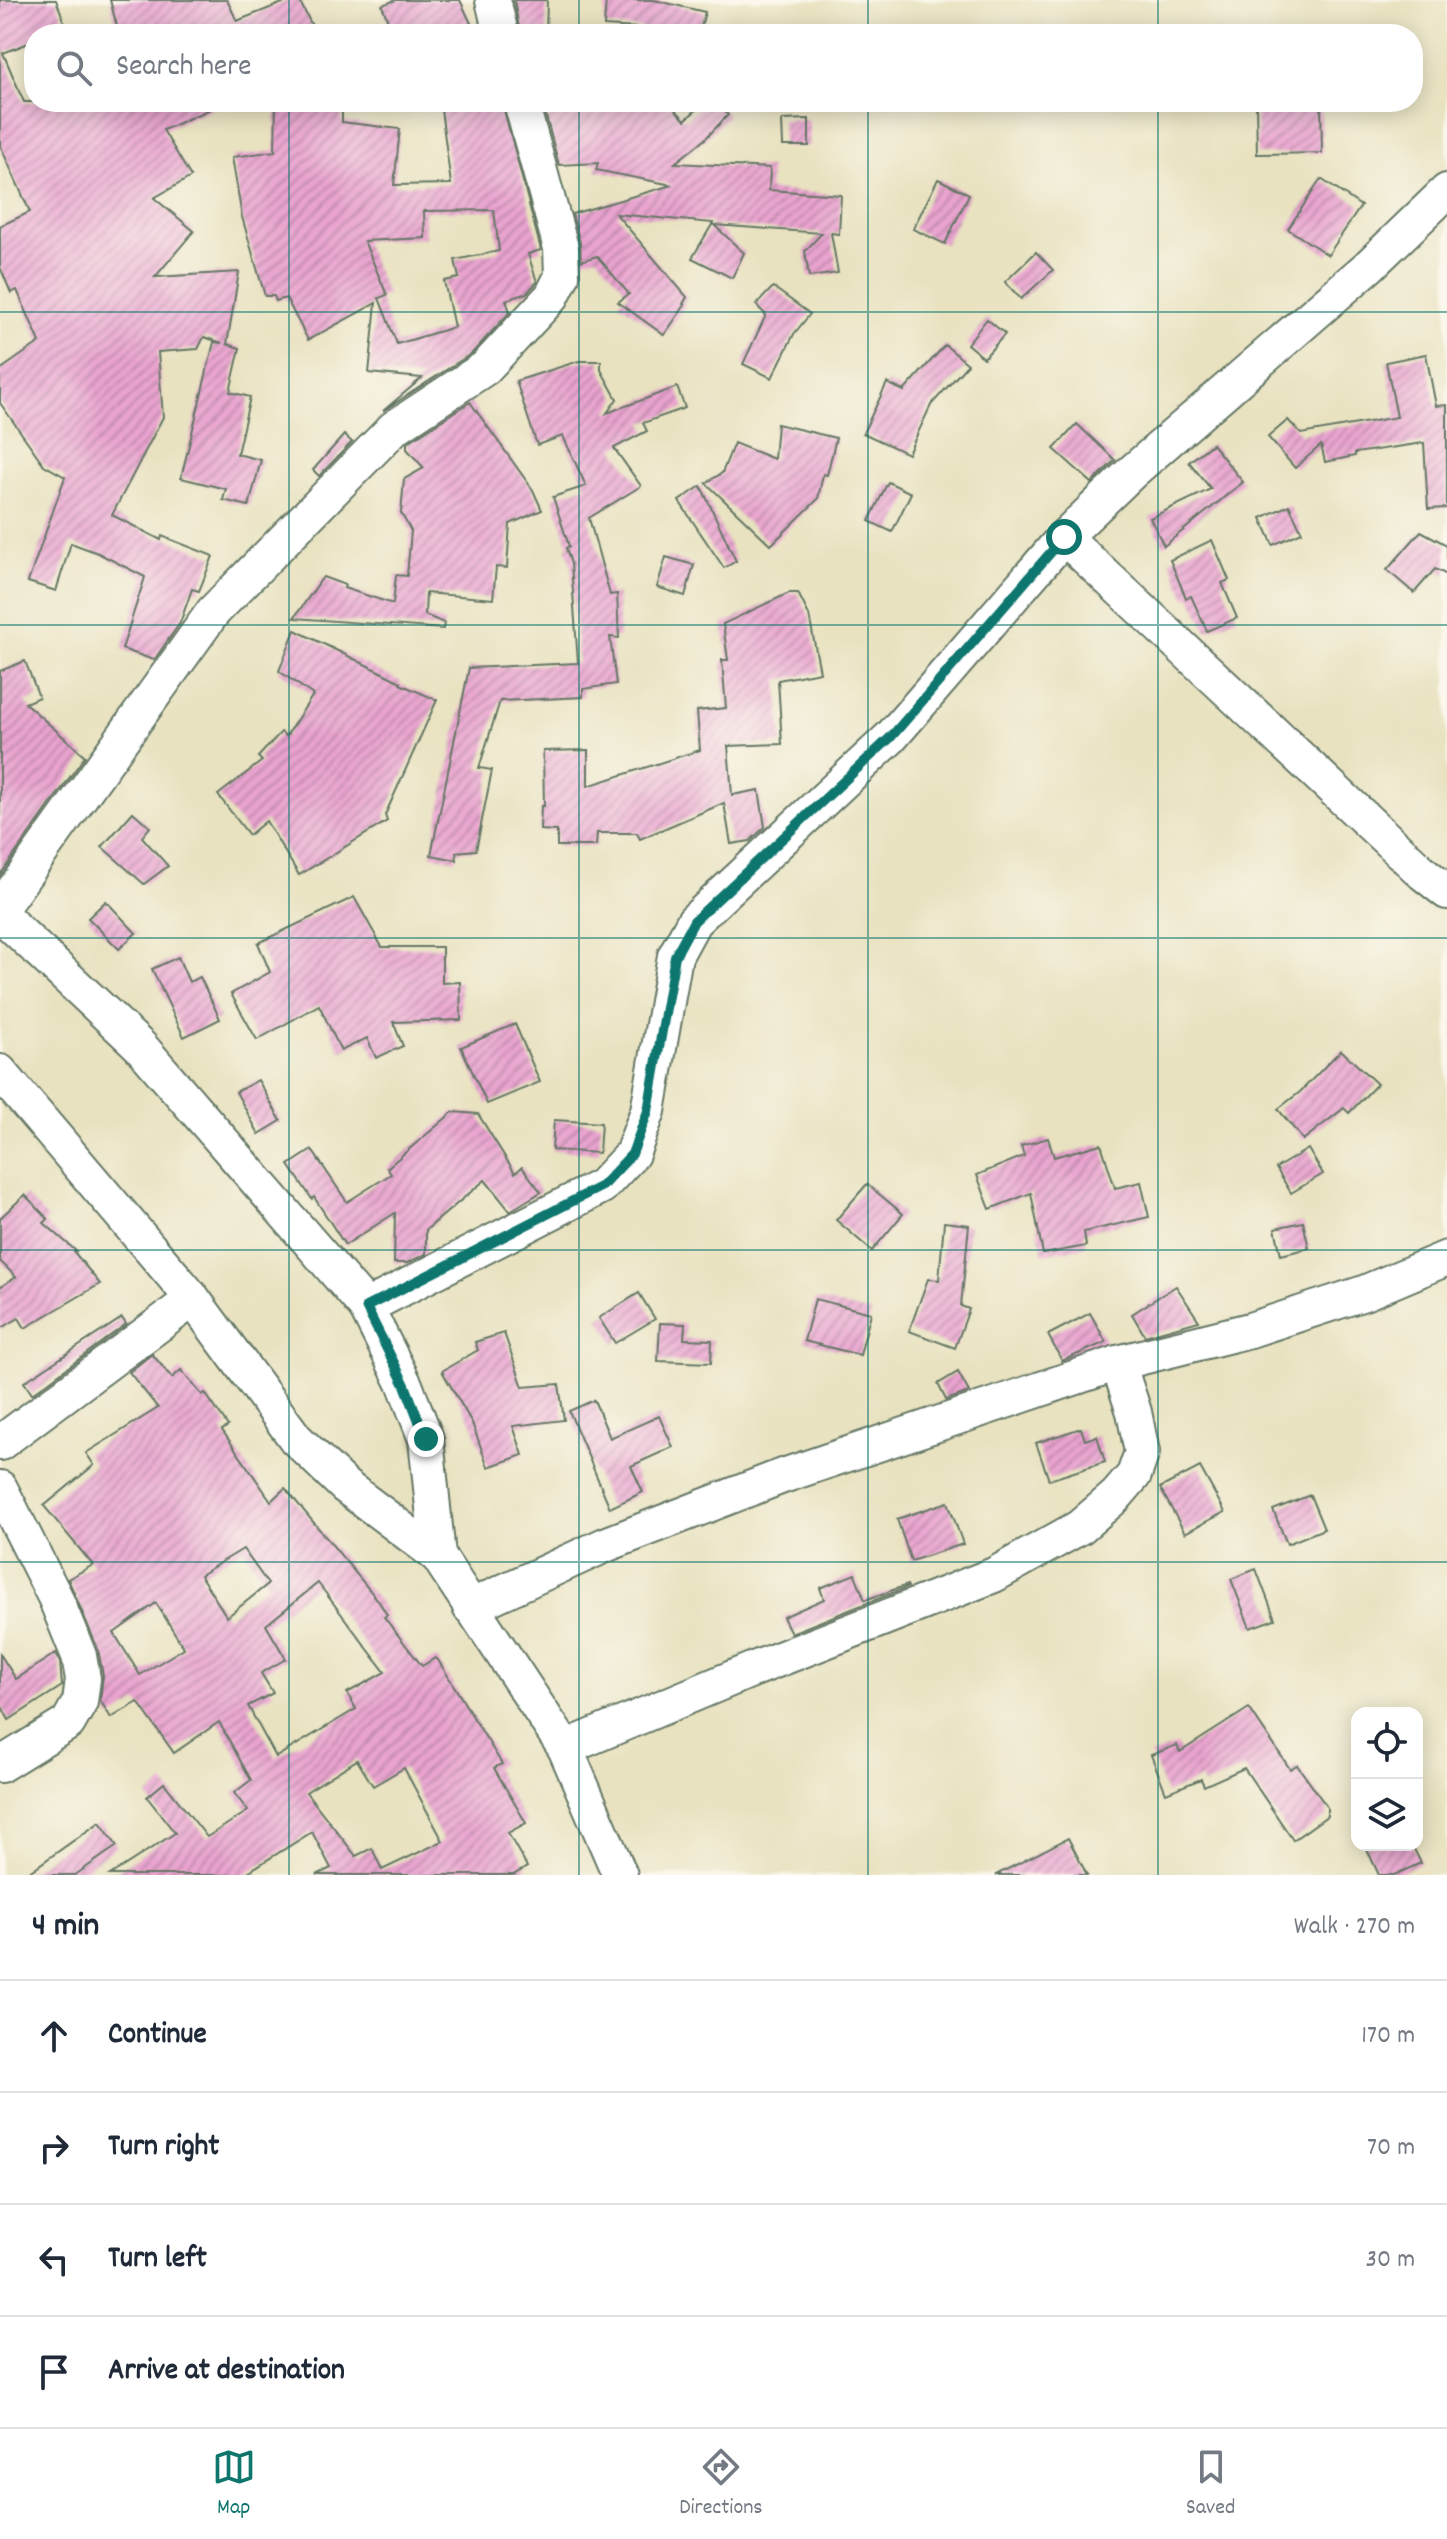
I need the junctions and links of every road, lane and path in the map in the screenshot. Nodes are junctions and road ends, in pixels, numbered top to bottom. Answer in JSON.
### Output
{"nodes":[{"id":1,"x":493,"y":0,"type":"edge"},
{"id":2,"x":499,"y":24,"type":"edge"},
{"id":3,"x":524,"y":112,"type":"edge"},
{"id":4,"x":1447,"y":191,"type":"edge"},
{"id":5,"x":1064,"y":537,"type":"junction"},
{"id":6,"x":1447,"y":892,"type":"edge"},
{"id":7,"x":0,"y":912,"type":"edge"},
{"id":8,"x":0,"y":1072,"type":"edge"},
{"id":9,"x":1447,"y":1258,"type":"edge"},
{"id":10,"x":193,"y":1299,"type":"junction"},
{"id":11,"x":366,"y":1307,"type":"junction"},
{"id":12,"x":1118,"y":1363,"type":"junction"},
{"id":13,"x":0,"y":1443,"type":"edge"},
{"id":14,"x":0,"y":1488,"type":"edge"},
{"id":15,"x":438,"y":1556,"type":"junction"},
{"id":16,"x":470,"y":1607,"type":"junction"},
{"id":17,"x":565,"y":1748,"type":"junction"},
{"id":18,"x":0,"y":1765,"type":"edge"},
{"id":19,"x":620,"y":1875,"type":"edge"}],
"edges":[{"from":1,"to":2,"type":"street"},
{"from":3,"to":7,"type":"street"},
{"from":4,"to":5,"type":"street"},
{"from":5,"to":6,"type":"street"},
{"from":5,"to":11,"type":"street"},
{"from":7,"to":11,"type":"street"},
{"from":8,"to":10,"type":"street"},
{"from":9,"to":12,"type":"street"},
{"from":10,"to":13,"type":"street"},
{"from":10,"to":15,"type":"street"},
{"from":11,"to":15,"type":"street"},
{"from":12,"to":16,"type":"street"},
{"from":12,"to":17,"type":"street"},
{"from":14,"to":18,"type":"street"},
{"from":15,"to":16,"type":"street"},
{"from":16,"to":17,"type":"street"},
{"from":17,"to":19,"type":"street"}]}
